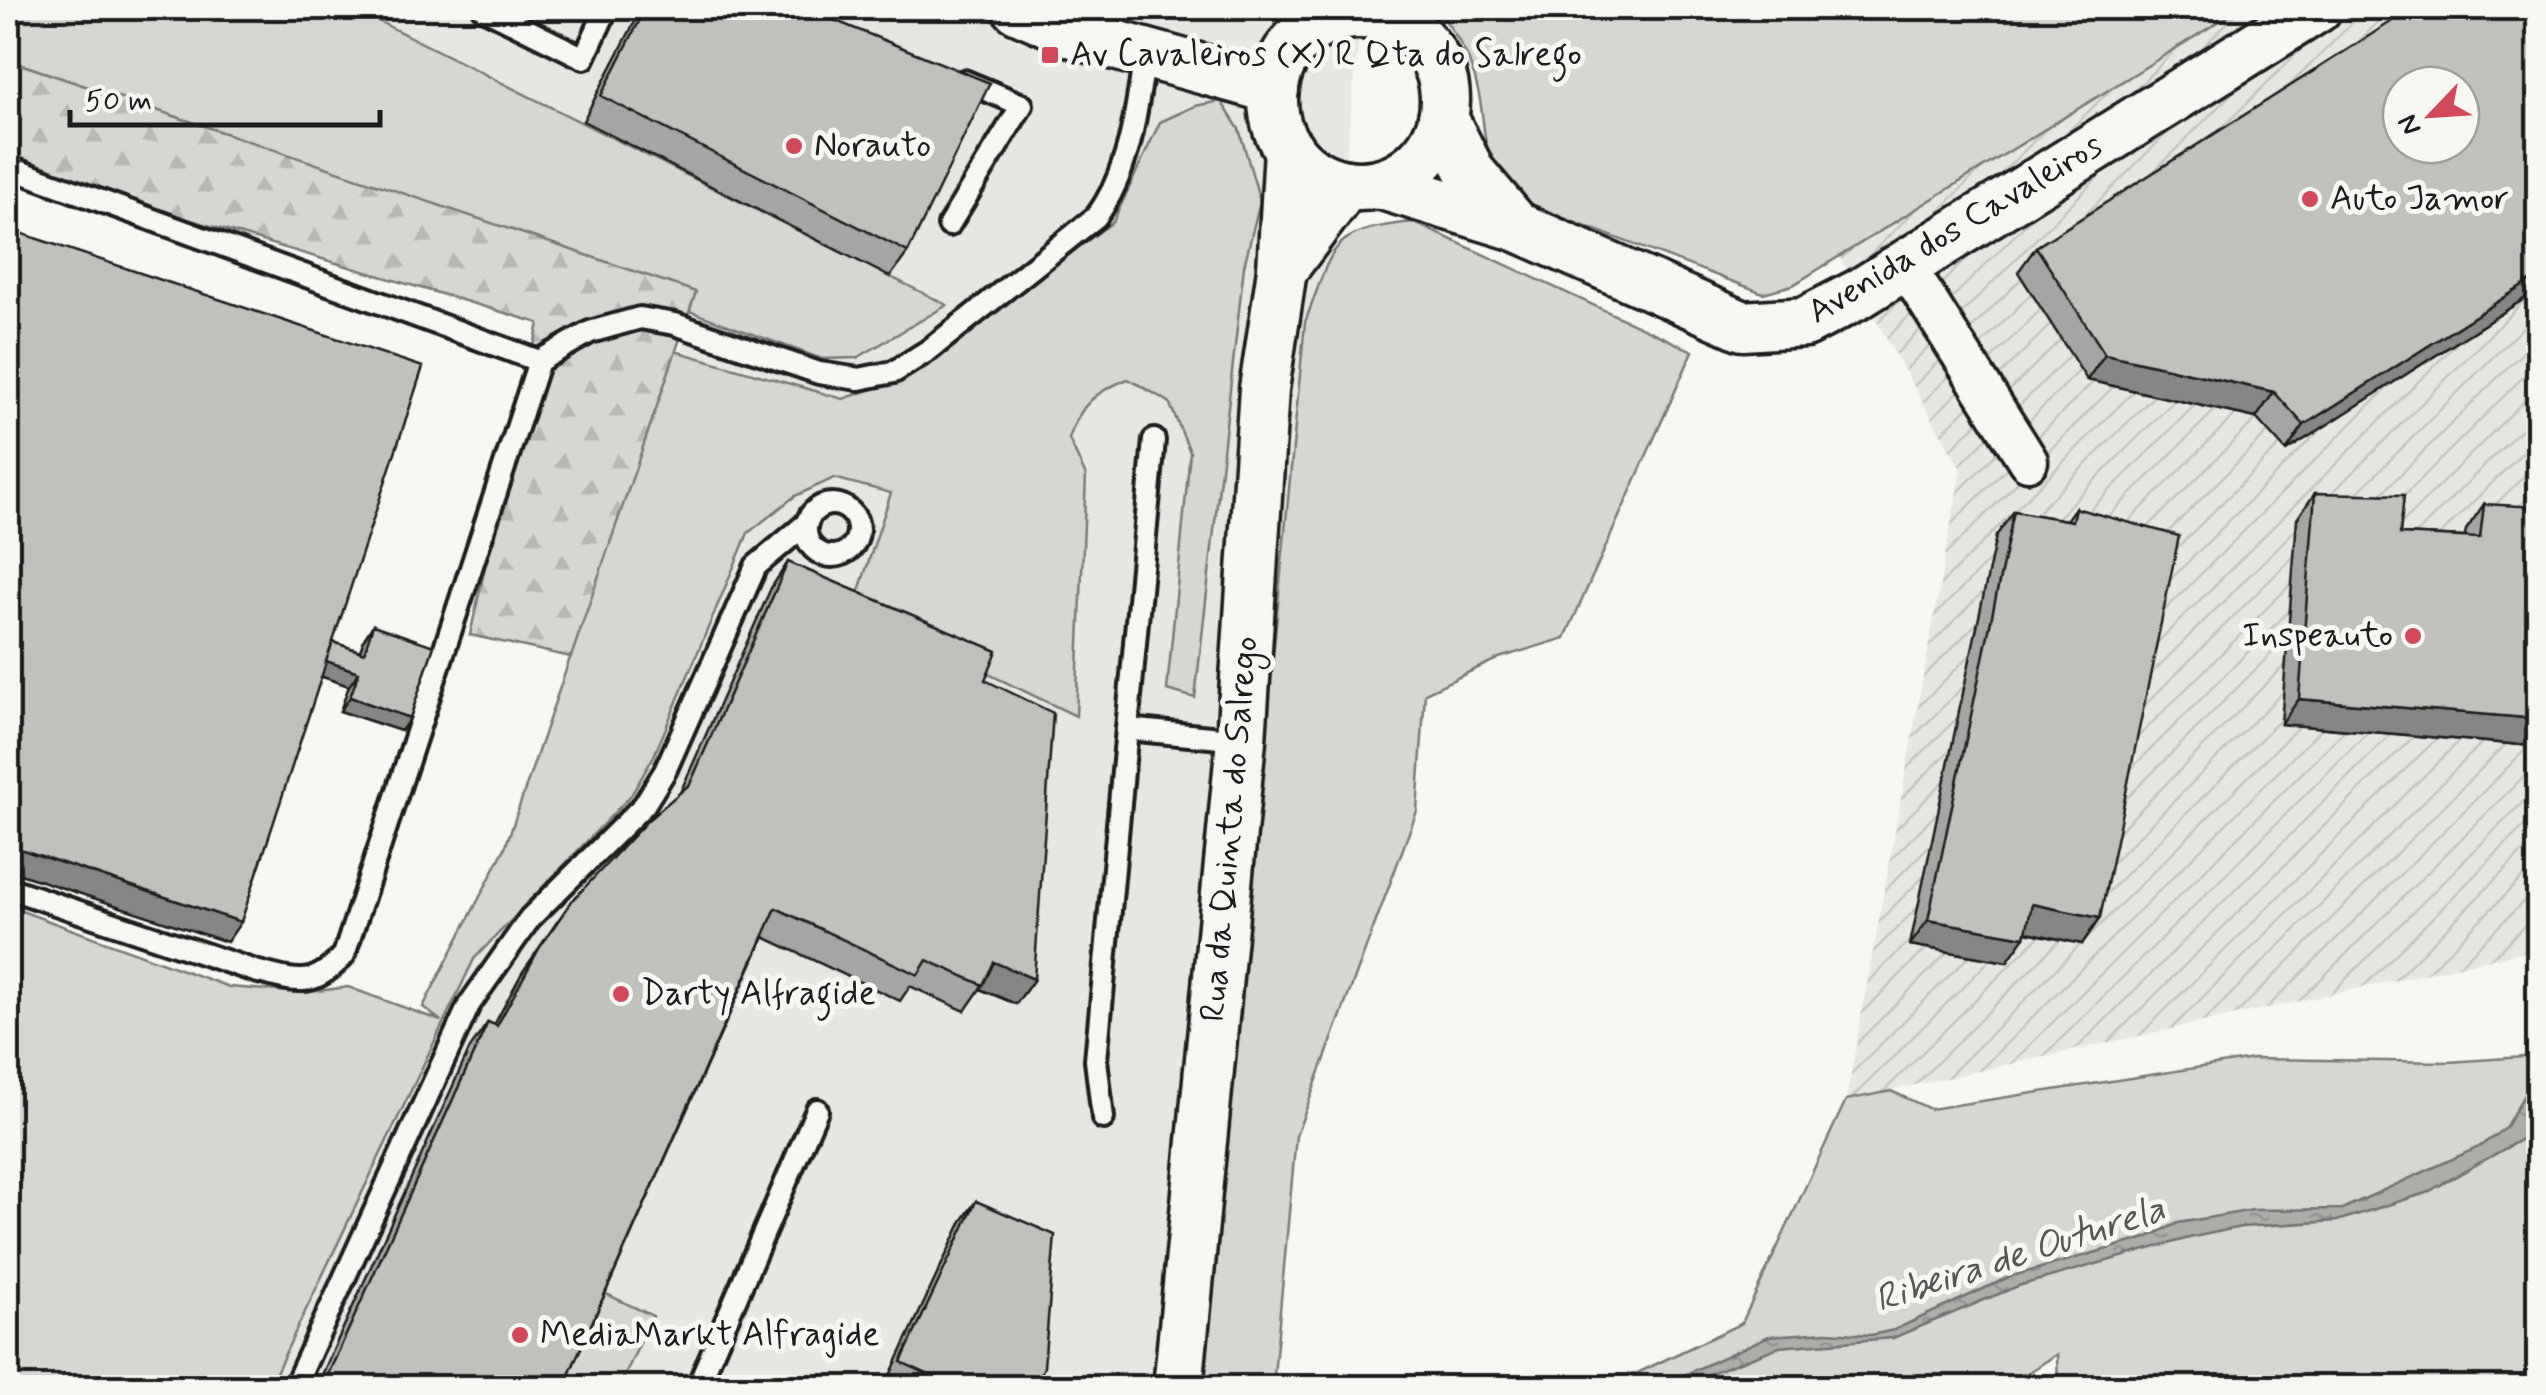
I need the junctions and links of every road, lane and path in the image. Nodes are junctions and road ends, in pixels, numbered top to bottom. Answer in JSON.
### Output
{"nodes":[{"id":1,"x":483,"y":8,"type":"edge"},
{"id":2,"x":607,"y":8,"type":"edge"},
{"id":3,"x":1016,"y":8,"type":"edge"},
{"id":4,"x":2318,"y":8,"type":"edge"},
{"id":5,"x":1381,"y":12,"type":"edge"},
{"id":6,"x":1145,"y":52,"type":"junction"},
{"id":7,"x":949,"y":75,"type":"edge"},
{"id":8,"x":1274,"y":89,"type":"junction"},
{"id":9,"x":1443,"y":118,"type":"junction"},
{"id":10,"x":1288,"y":149,"type":"junction"},
{"id":11,"x":8,"y":167,"type":"edge"},
{"id":12,"x":1362,"y":184,"type":"junction"},
{"id":13,"x":949,"y":225,"type":"dead end"},
{"id":14,"x":1516,"y":226,"type":"junction"},
{"id":15,"x":1904,"y":266,"type":"junction"},
{"id":16,"x":1282,"y":270,"type":"junction"},
{"id":17,"x":540,"y":362,"type":"junction"},
{"id":18,"x":1154,"y":440,"type":"dead end"},
{"id":19,"x":2028,"y":461,"type":"dead end"},
{"id":20,"x":807,"y":523,"type":"dead end"},
{"id":21,"x":1127,"y":729,"type":"junction"},
{"id":22,"x":1241,"y":740,"type":"junction"},
{"id":23,"x":8,"y":888,"type":"edge"},
{"id":24,"x":817,"y":1110,"type":"dead end"},
{"id":25,"x":1103,"y":1118,"type":"dead end"},
{"id":26,"x":294,"y":1388,"type":"edge"},
{"id":27,"x":697,"y":1388,"type":"edge"},
{"id":28,"x":1178,"y":1388,"type":"edge"}],
"edges":[{"from":1,"to":2,"type":"lane"},
{"from":3,"to":6,"type":"street"},
{"from":4,"to":15,"type":"street","name":"Avenida dos Cavaleiros"},
{"from":5,"to":8,"type":"street"},
{"from":5,"to":9,"type":"street"},
{"from":6,"to":8,"type":"street"},
{"from":6,"to":17,"type":"lane"},
{"from":7,"to":13,"type":"lane"},
{"from":8,"to":10,"type":"street"},
{"from":9,"to":12,"type":"street"},
{"from":9,"to":14,"type":"street","name":"Avenida dos Cavaleiros"},
{"from":10,"to":12,"type":"street"},
{"from":10,"to":16,"type":"street","name":"Rua da Quinta do Salrego"},
{"from":11,"to":17,"type":"lane"},
{"from":12,"to":14,"type":"street","name":"Avenida dos Cavaleiros"},
{"from":12,"to":16,"type":"street","name":"Rua da Quinta do Salrego"},
{"from":14,"to":15,"type":"street","name":"Avenida dos Cavaleiros"},
{"from":15,"to":19,"type":"street"},
{"from":16,"to":22,"type":"street","name":"Rua da Quinta do Salrego"},
{"from":17,"to":23,"type":"lane"},
{"from":18,"to":21,"type":"lane"},
{"from":20,"to":26,"type":"lane"},
{"from":21,"to":22,"type":"lane"},
{"from":21,"to":25,"type":"lane"},
{"from":22,"to":28,"type":"street","name":"Rua da Quinta do Salrego"},
{"from":24,"to":27,"type":"lane"}]}
